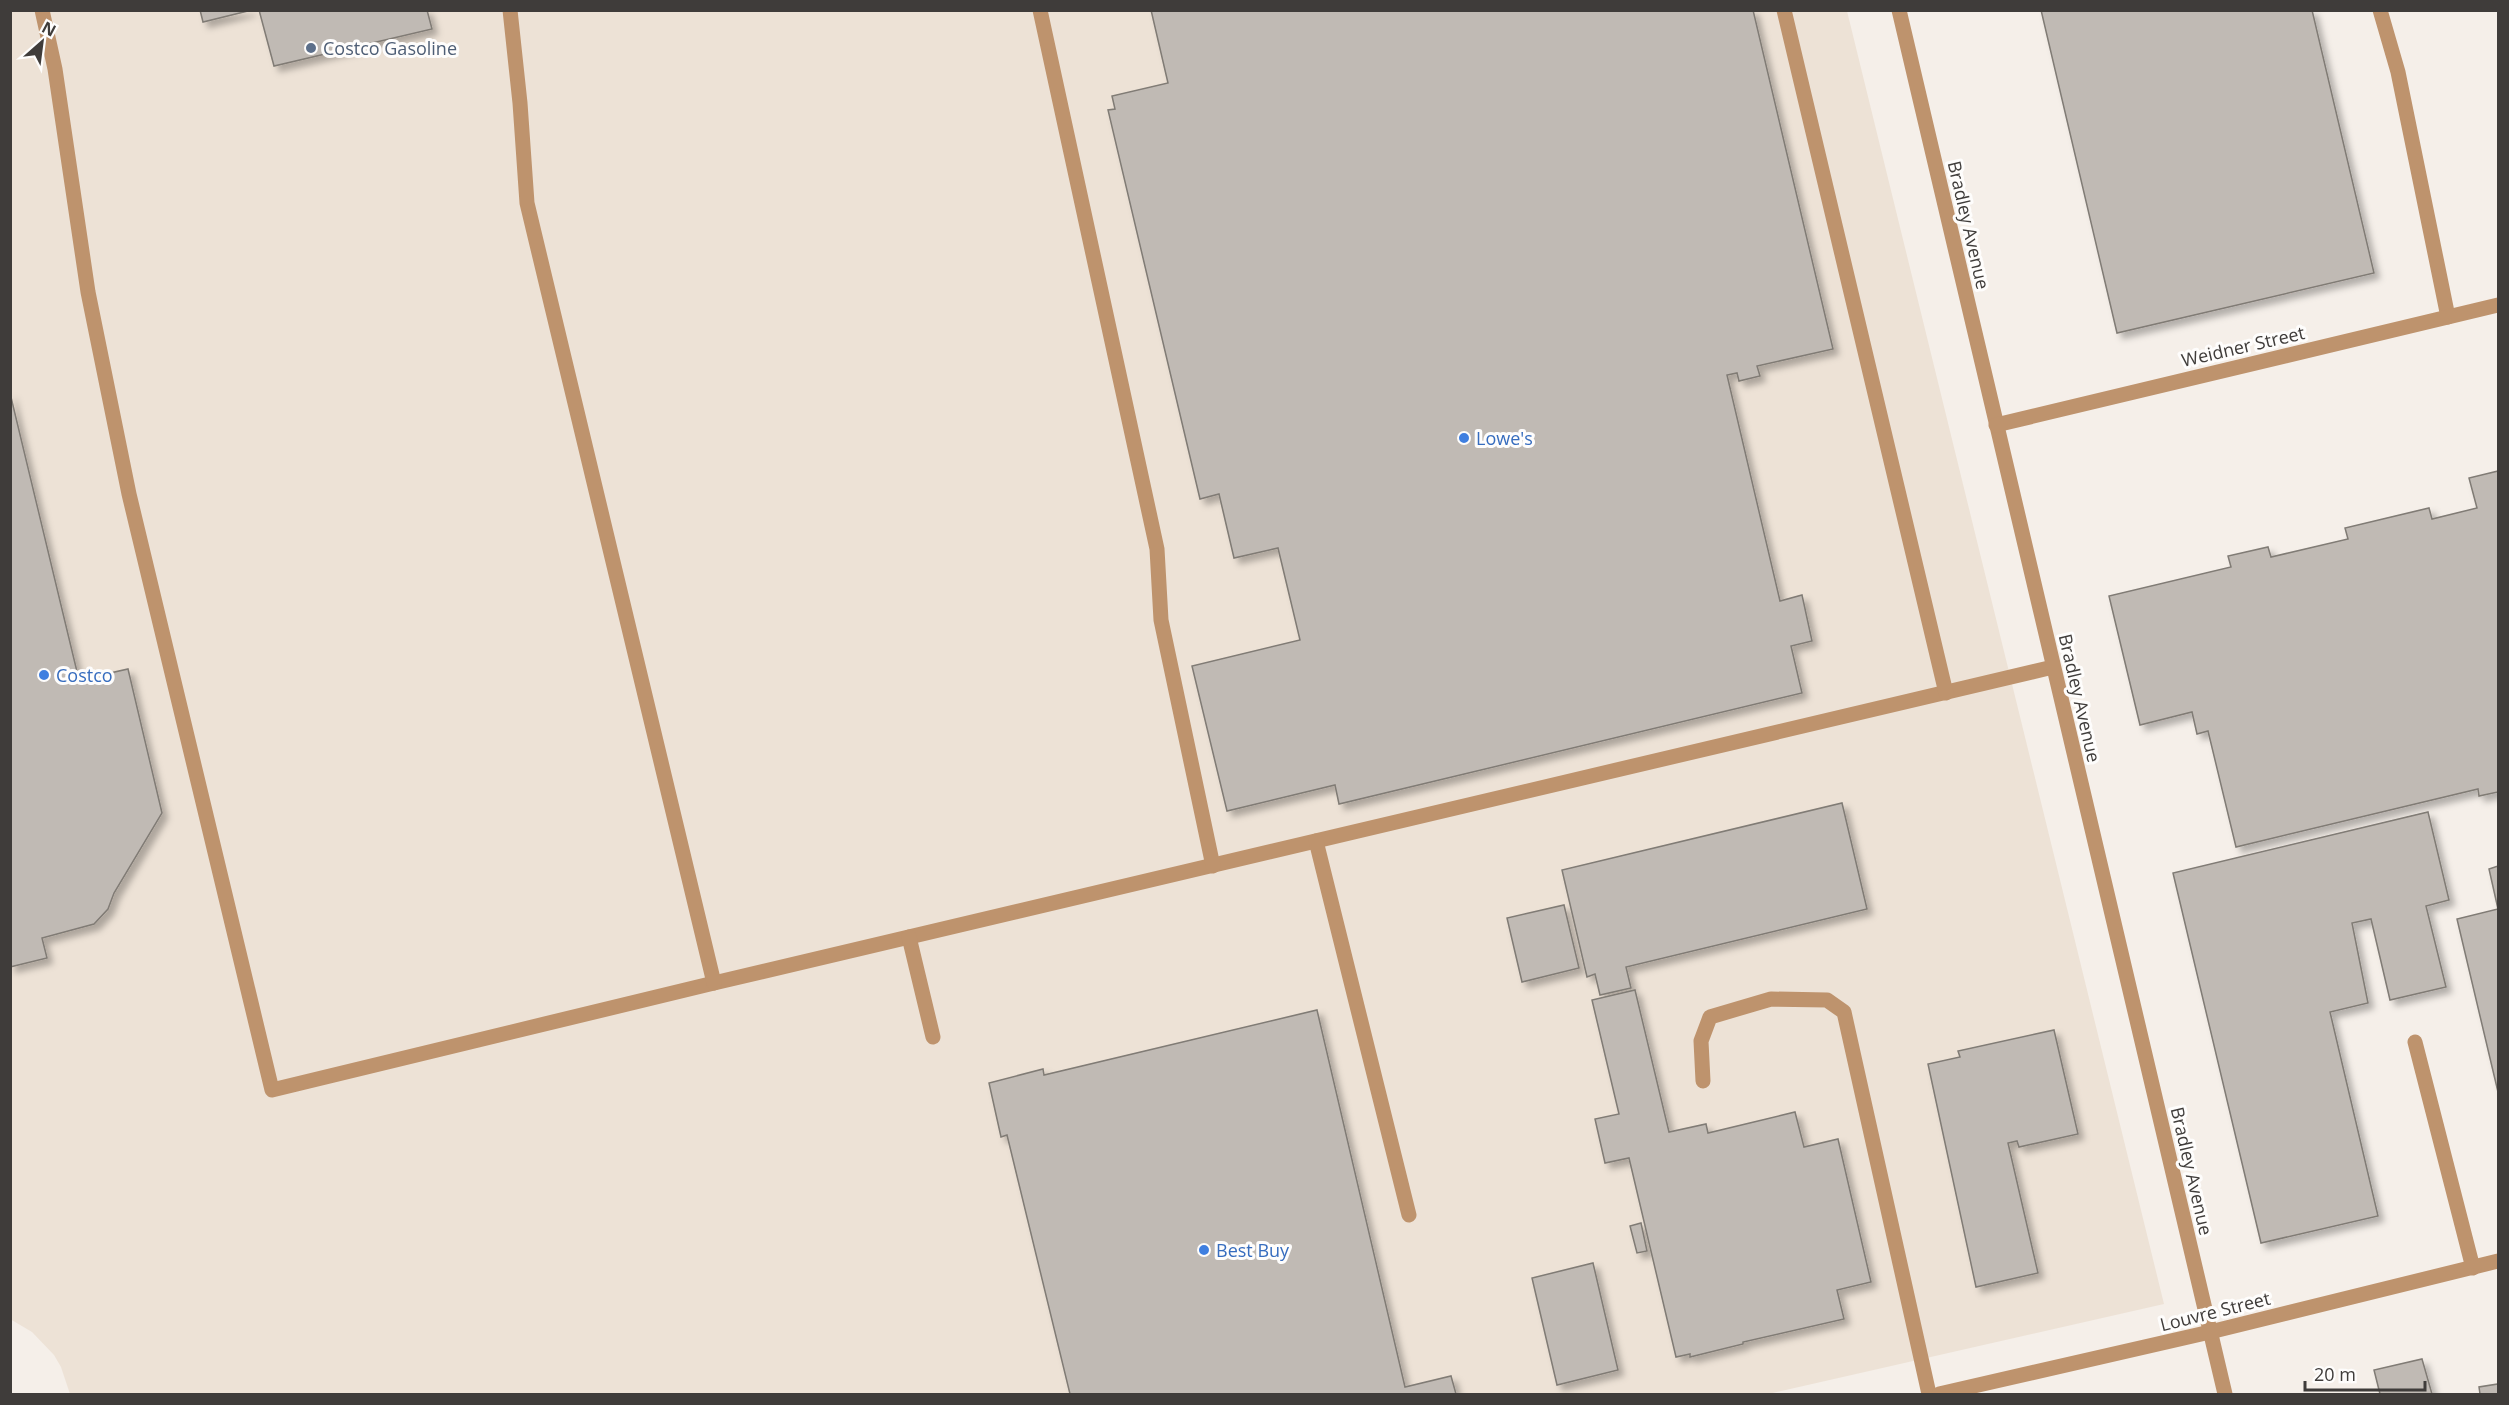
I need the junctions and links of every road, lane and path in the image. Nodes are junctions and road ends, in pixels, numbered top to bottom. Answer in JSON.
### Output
{"nodes":[{"id":1,"x":42,"y":10,"type":"edge"},
{"id":2,"x":510,"y":10,"type":"edge"},
{"id":3,"x":1040,"y":10,"type":"edge"},
{"id":4,"x":1784,"y":10,"type":"edge"},
{"id":5,"x":1899,"y":10,"type":"edge"},
{"id":6,"x":2380,"y":10,"type":"edge"},
{"id":7,"x":2499,"y":305,"type":"edge"},
{"id":8,"x":2448,"y":317,"type":"junction"},
{"id":9,"x":1996,"y":424,"type":"junction"},
{"id":10,"x":2053,"y":667,"type":"junction"},
{"id":11,"x":1946,"y":693,"type":"junction"},
{"id":12,"x":1316,"y":841,"type":"junction"},
{"id":13,"x":1213,"y":866,"type":"junction"},
{"id":14,"x":909,"y":937,"type":"junction"},
{"id":15,"x":714,"y":983,"type":"junction"},
{"id":16,"x":933,"y":1037,"type":"dead end"},
{"id":17,"x":2415,"y":1042,"type":"dead end"},
{"id":18,"x":1703,"y":1081,"type":"dead end"},
{"id":19,"x":1409,"y":1215,"type":"dead end"},
{"id":20,"x":2499,"y":1262,"type":"edge"},
{"id":21,"x":2473,"y":1268,"type":"junction"},
{"id":22,"x":2210,"y":1332,"type":"junction"},
{"id":23,"x":1929,"y":1395,"type":"edge"},
{"id":24,"x":1939,"y":1395,"type":"edge"},
{"id":25,"x":2225,"y":1395,"type":"edge"}],
"edges":[{"from":1,"to":15,"type":"street"},
{"from":2,"to":15,"type":"street"},
{"from":3,"to":13,"type":"street"},
{"from":4,"to":11,"type":"street"},
{"from":5,"to":9,"type":"street","name":"Bradley Avenue"},
{"from":6,"to":8,"type":"street"},
{"from":7,"to":8,"type":"street","name":"Weidner Street"},
{"from":8,"to":9,"type":"street","name":"Weidner Street"},
{"from":9,"to":10,"type":"street","name":"Bradley Avenue"},
{"from":10,"to":11,"type":"street"},
{"from":10,"to":22,"type":"street","name":"Bradley Avenue"},
{"from":11,"to":12,"type":"street"},
{"from":12,"to":13,"type":"street"},
{"from":12,"to":19,"type":"street"},
{"from":13,"to":14,"type":"street"},
{"from":14,"to":15,"type":"street"},
{"from":14,"to":16,"type":"street"},
{"from":17,"to":21,"type":"street"},
{"from":18,"to":23,"type":"street"},
{"from":20,"to":21,"type":"street","name":"Louvre Street"},
{"from":21,"to":22,"type":"street","name":"Louvre Street"},
{"from":22,"to":24,"type":"street","name":"Louvre Street"},
{"from":22,"to":25,"type":"street","name":"Bradley Avenue"}]}
